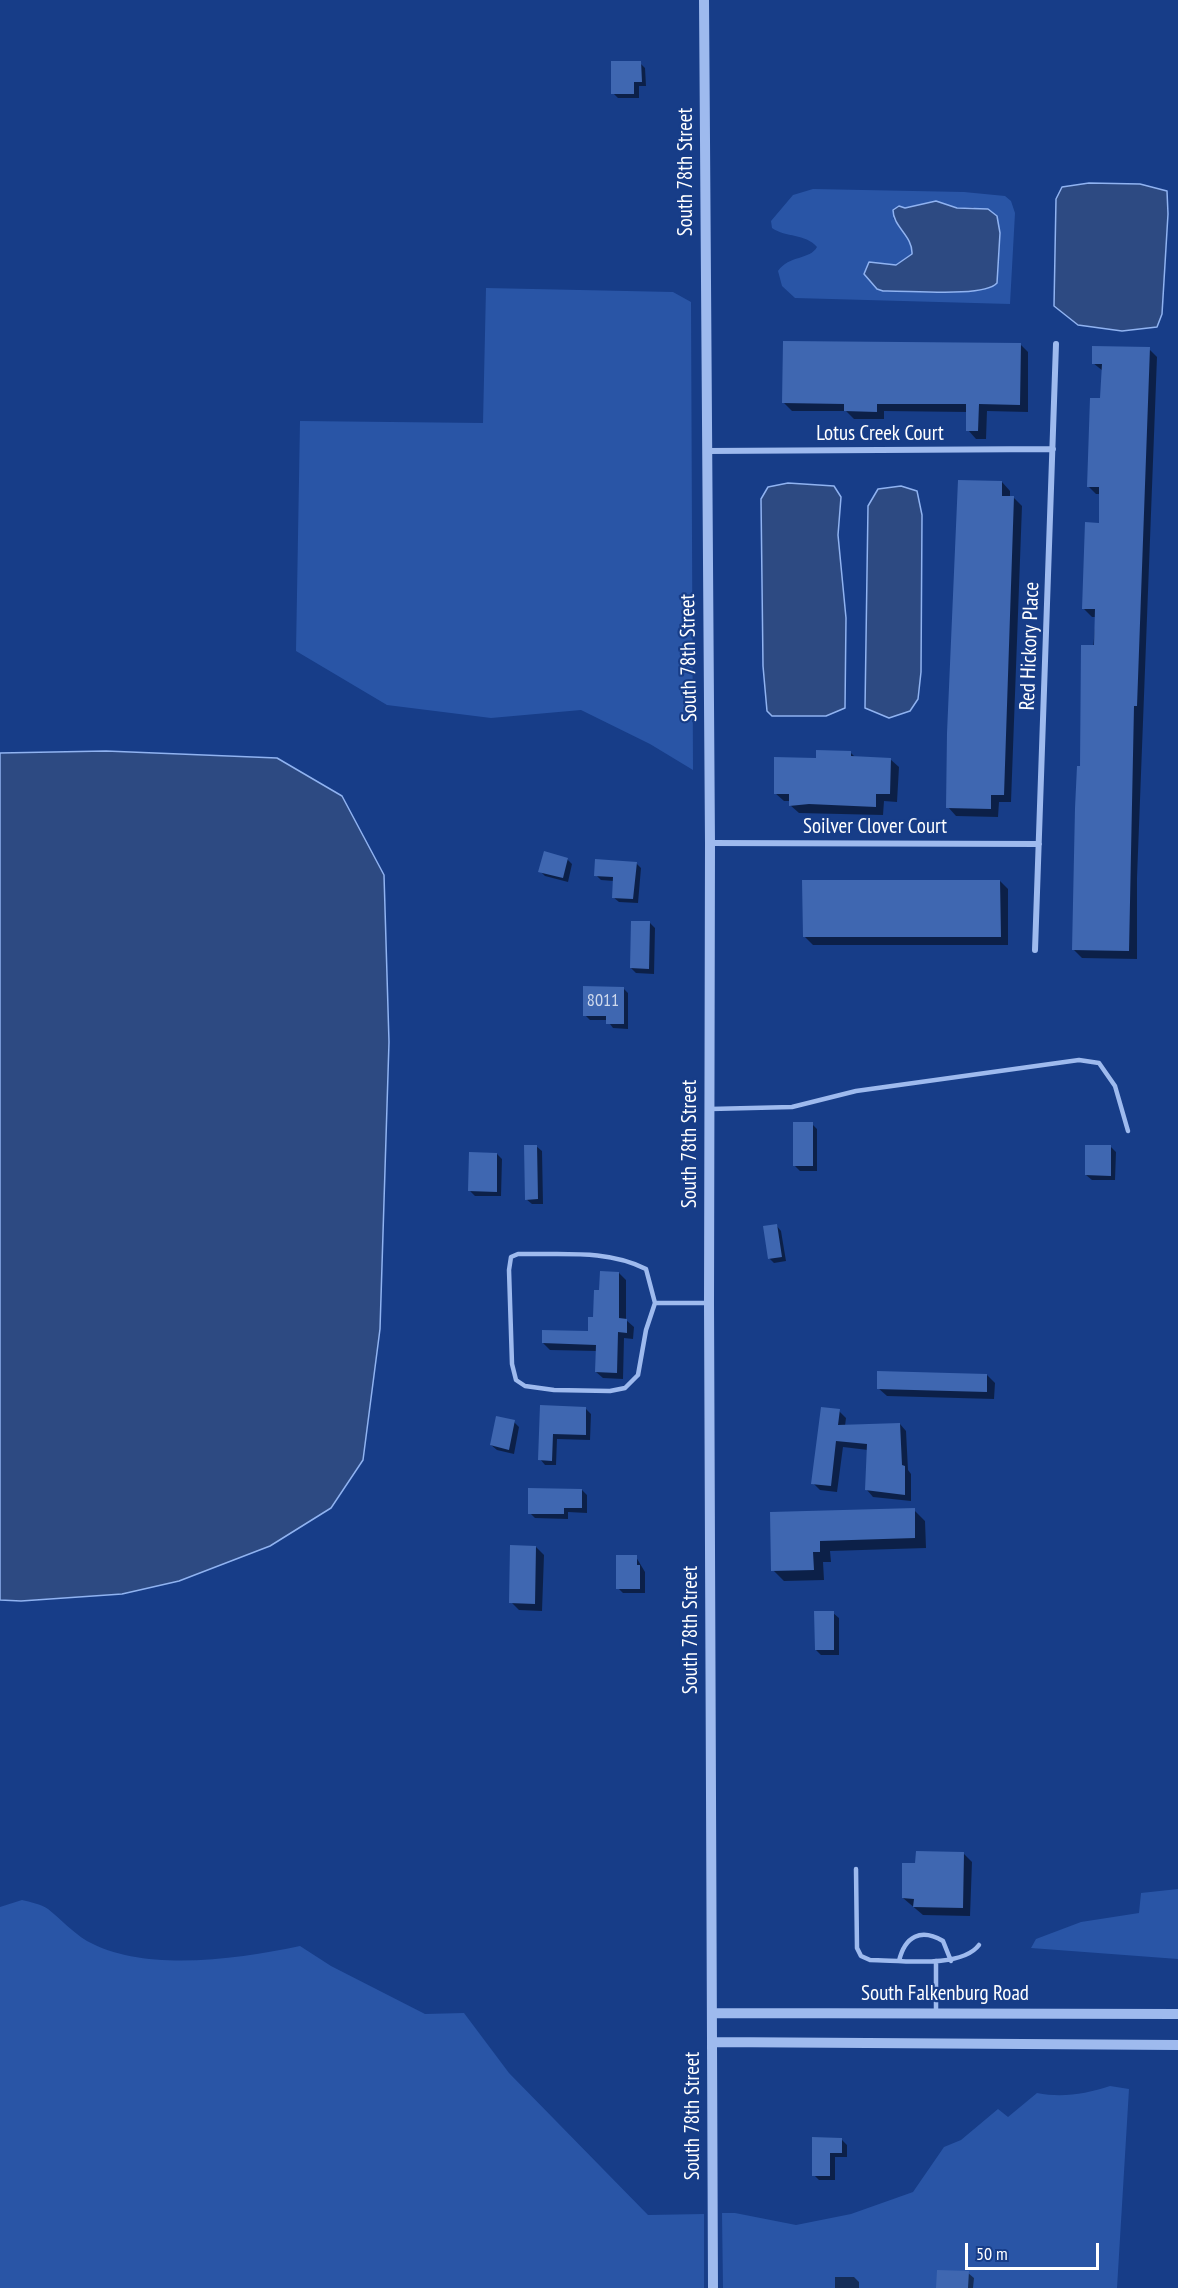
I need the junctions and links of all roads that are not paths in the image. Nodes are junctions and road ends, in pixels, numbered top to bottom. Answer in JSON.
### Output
{"nodes":[{"id":1,"x":704,"y":0,"type":"edge"},
{"id":2,"x":1056,"y":344,"type":"dead end"},
{"id":3,"x":1053,"y":449,"type":"junction"},
{"id":4,"x":706,"y":451,"type":"junction"},
{"id":5,"x":710,"y":843,"type":"junction"},
{"id":6,"x":1040,"y":844,"type":"junction"},
{"id":7,"x":1035,"y":950,"type":"dead end"},
{"id":8,"x":710,"y":1109,"type":"junction"},
{"id":9,"x":1128,"y":1131,"type":"dead end"},
{"id":10,"x":655,"y":1303,"type":"junction"},
{"id":11,"x":709,"y":1303,"type":"junction"},
{"id":12,"x":856,"y":1869,"type":"dead end"},
{"id":13,"x":979,"y":1946,"type":"dead end"},
{"id":14,"x":899,"y":1960,"type":"junction"},
{"id":15,"x":951,"y":1960,"type":"junction"},
{"id":16,"x":936,"y":1961,"type":"junction"},
{"id":17,"x":712,"y":2013,"type":"junction"},
{"id":18,"x":936,"y":2014,"type":"junction"},
{"id":19,"x":1178,"y":2014,"type":"edge"},
{"id":20,"x":712,"y":2042,"type":"junction"},
{"id":21,"x":1178,"y":2045,"type":"edge"},
{"id":22,"x":713,"y":2288,"type":"edge"}],
"edges":[{"from":1,"to":4,"type":"street","name":"South 78th Street"},
{"from":2,"to":3,"type":"street","name":"Red Hickory Place"},
{"from":3,"to":4,"type":"street","name":"Lotus Creek Court"},
{"from":3,"to":6,"type":"street","name":"Red Hickory Place"},
{"from":4,"to":5,"type":"street","name":"South 78th Street"},
{"from":5,"to":6,"type":"street","name":"Soilver Clover Court"},
{"from":5,"to":8,"type":"street","name":"South 78th Street"},
{"from":6,"to":7,"type":"street","name":"Red Hickory Place"},
{"from":8,"to":9,"type":"lane"},
{"from":8,"to":11,"type":"street","name":"South 78th Street"},
{"from":10,"to":10,"type":"lane"},
{"from":10,"to":11,"type":"lane"},
{"from":11,"to":17,"type":"street","name":"South 78th Street"},
{"from":12,"to":14,"type":"lane"},
{"from":13,"to":15,"type":"lane"},
{"from":14,"to":15,"type":"lane"},
{"from":14,"to":16,"type":"lane"},
{"from":15,"to":16,"type":"lane"},
{"from":16,"to":18,"type":"lane"},
{"from":17,"to":18,"type":"street","name":"South Falkenburg Road"},
{"from":17,"to":20,"type":"street","name":"South 78th Street"},
{"from":18,"to":19,"type":"street","name":"South Falkenburg Road"},
{"from":20,"to":21,"type":"street"},
{"from":20,"to":22,"type":"street","name":"South 78th Street"}]}
